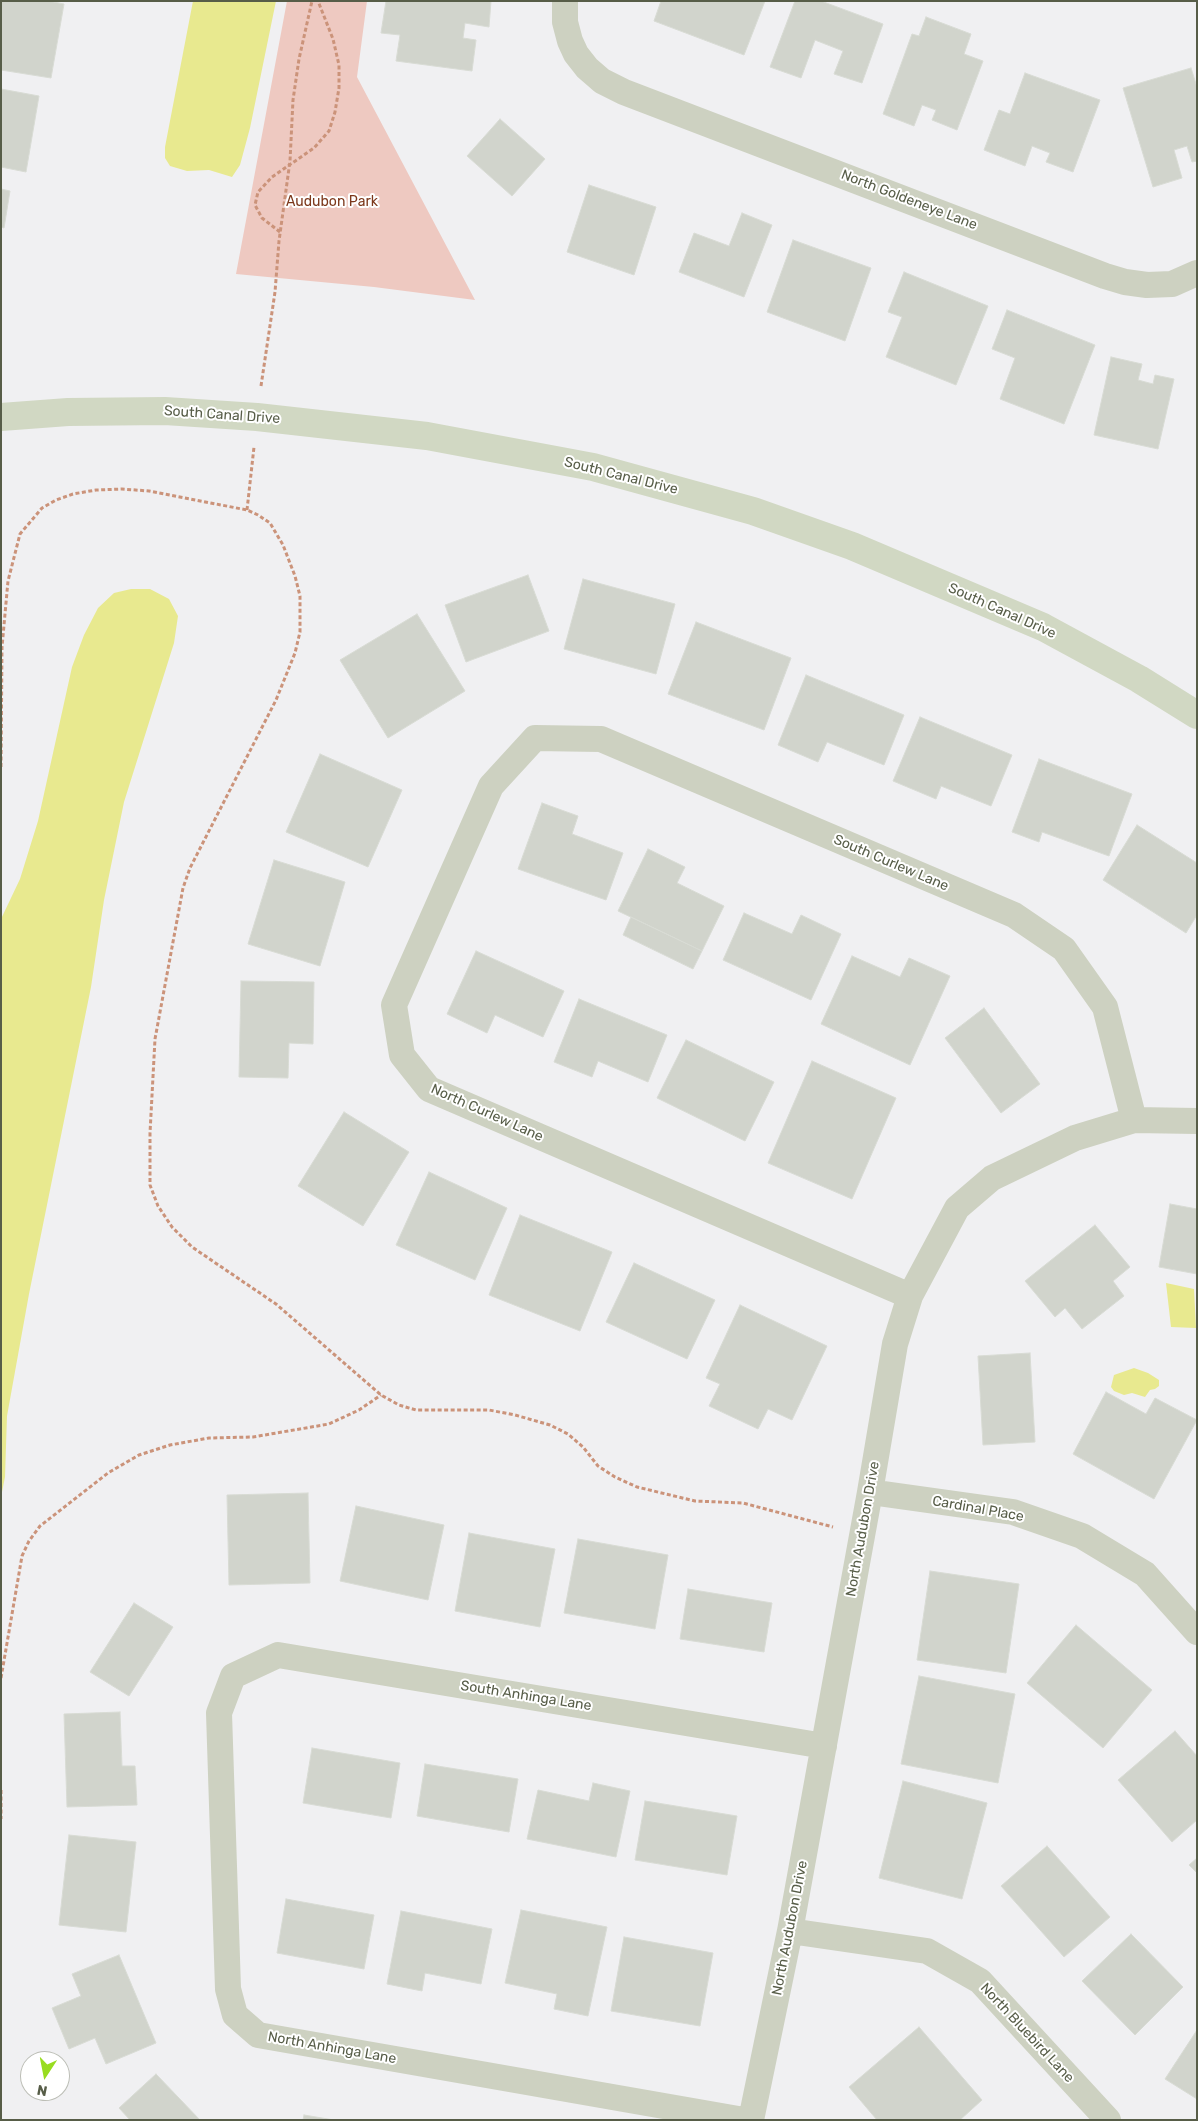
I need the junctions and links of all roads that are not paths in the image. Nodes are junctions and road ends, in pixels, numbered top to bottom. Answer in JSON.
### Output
{"nodes":[{"id":1,"x":565,"y":1,"type":"edge"},
{"id":2,"x":1197,"y":273,"type":"edge"},
{"id":3,"x":1,"y":417,"type":"edge"},
{"id":4,"x":1197,"y":715,"type":"edge"},
{"id":5,"x":535,"y":738,"type":"joint"},
{"id":6,"x":1134,"y":1120,"type":"junction"},
{"id":7,"x":1197,"y":1121,"type":"edge"},
{"id":8,"x":910,"y":1296,"type":"junction"},
{"id":9,"x":870,"y":1492,"type":"junction"},
{"id":10,"x":1197,"y":1632,"type":"edge"},
{"id":11,"x":233,"y":1676,"type":"joint"},
{"id":12,"x":824,"y":1746,"type":"junction"},
{"id":13,"x":790,"y":1930,"type":"junction"},
{"id":14,"x":744,"y":2120,"type":"edge"},
{"id":15,"x":752,"y":2120,"type":"edge"},
{"id":16,"x":1108,"y":2120,"type":"edge"}],
"edges":[{"from":1,"to":2,"type":"street","name":"North Goldeneye Lane"},
{"from":3,"to":4,"type":"street","name":"South Canal Drive"},
{"from":5,"to":6,"type":"street","name":"South Curlew Lane"},
{"from":5,"to":8,"type":"street","name":"North Curlew Lane"},
{"from":6,"to":7,"type":"street","name":"North Audubon Drive"},
{"from":6,"to":8,"type":"street","name":"North Audubon Drive"},
{"from":8,"to":9,"type":"street","name":"North Audubon Drive"},
{"from":9,"to":10,"type":"street","name":"Cardinal Place"},
{"from":9,"to":12,"type":"street","name":"North Audubon Drive"},
{"from":11,"to":12,"type":"street","name":"South Anhinga Lane"},
{"from":11,"to":14,"type":"street","name":"North Anhinga Lane"},
{"from":12,"to":13,"type":"street","name":"North Audubon Drive"},
{"from":13,"to":15,"type":"street","name":"North Audubon Drive"},
{"from":13,"to":16,"type":"street","name":"North Bluebird Lane"}]}
